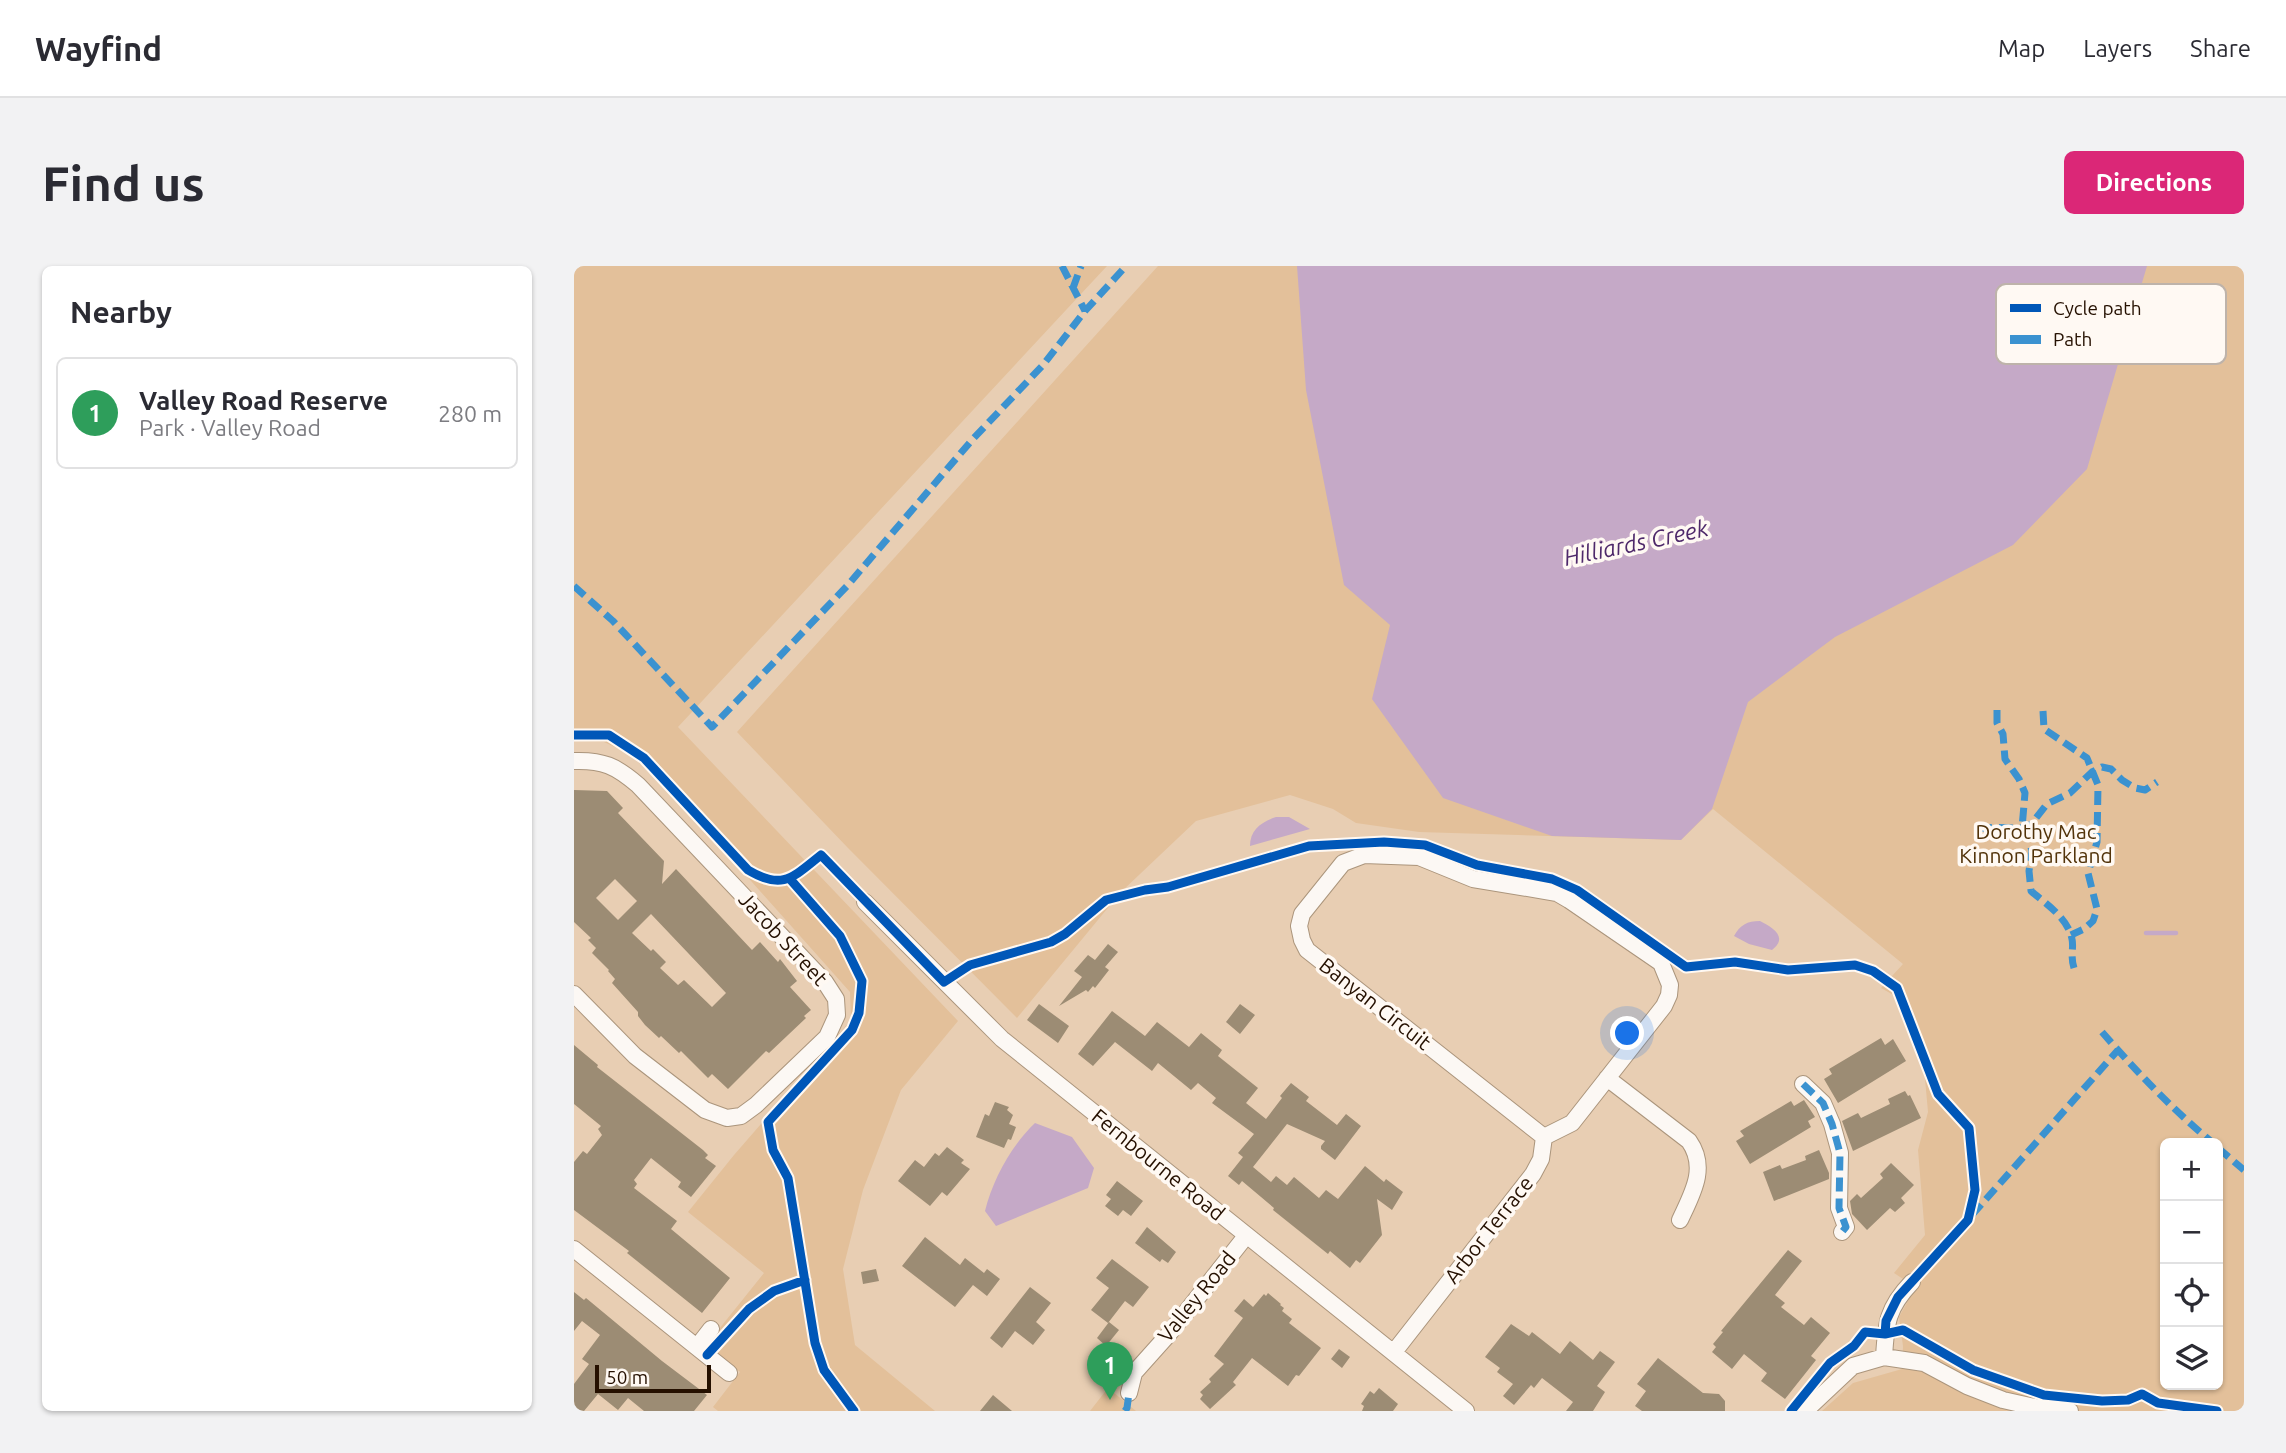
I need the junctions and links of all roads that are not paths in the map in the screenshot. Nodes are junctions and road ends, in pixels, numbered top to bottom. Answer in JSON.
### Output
{"nodes":[{"id":1,"x":574,"y":761,"type":"edge"},
{"id":2,"x":865,"y":902,"type":"dead end"},
{"id":3,"x":574,"y":994,"type":"edge"},
{"id":4,"x":1607,"y":1079,"type":"junction"},
{"id":5,"x":1804,"y":1084,"type":"dead end"},
{"id":6,"x":1544,"y":1137,"type":"junction"},
{"id":7,"x":1680,"y":1220,"type":"dead end"},
{"id":8,"x":1842,"y":1232,"type":"dead end"},
{"id":9,"x":1246,"y":1236,"type":"junction"},
{"id":10,"x":574,"y":1249,"type":"edge"},
{"id":11,"x":1912,"y":1282,"type":"dead end"},
{"id":12,"x":710,"y":1329,"type":"dead end"},
{"id":13,"x":697,"y":1347,"type":"junction"},
{"id":14,"x":1394,"y":1352,"type":"junction"},
{"id":15,"x":1884,"y":1357,"type":"junction"},
{"id":16,"x":729,"y":1373,"type":"dead end"},
{"id":17,"x":1129,"y":1393,"type":"dead end"},
{"id":18,"x":1463,"y":1410,"type":"edge"},
{"id":19,"x":1805,"y":1411,"type":"edge"},
{"id":20,"x":2070,"y":1411,"type":"edge"}],
"edges":[{"from":1,"to":3,"type":"street","name":"Jacob Street"},
{"from":2,"to":9,"type":"street","name":"Fernbourne Road"},
{"from":4,"to":6,"type":"street"},
{"from":4,"to":6,"type":"street","name":"Banyan Circuit"},
{"from":4,"to":7,"type":"street"},
{"from":5,"to":8,"type":"street"},
{"from":6,"to":14,"type":"street","name":"Arbor Terrace"},
{"from":9,"to":14,"type":"street","name":"Fernbourne Road"},
{"from":9,"to":17,"type":"street","name":"Valley Road"},
{"from":10,"to":13,"type":"street"},
{"from":11,"to":15,"type":"street"},
{"from":12,"to":13,"type":"street"},
{"from":13,"to":16,"type":"street"},
{"from":14,"to":18,"type":"street","name":"Fernbourne Road"},
{"from":15,"to":19,"type":"street"},
{"from":15,"to":20,"type":"street"}]}
